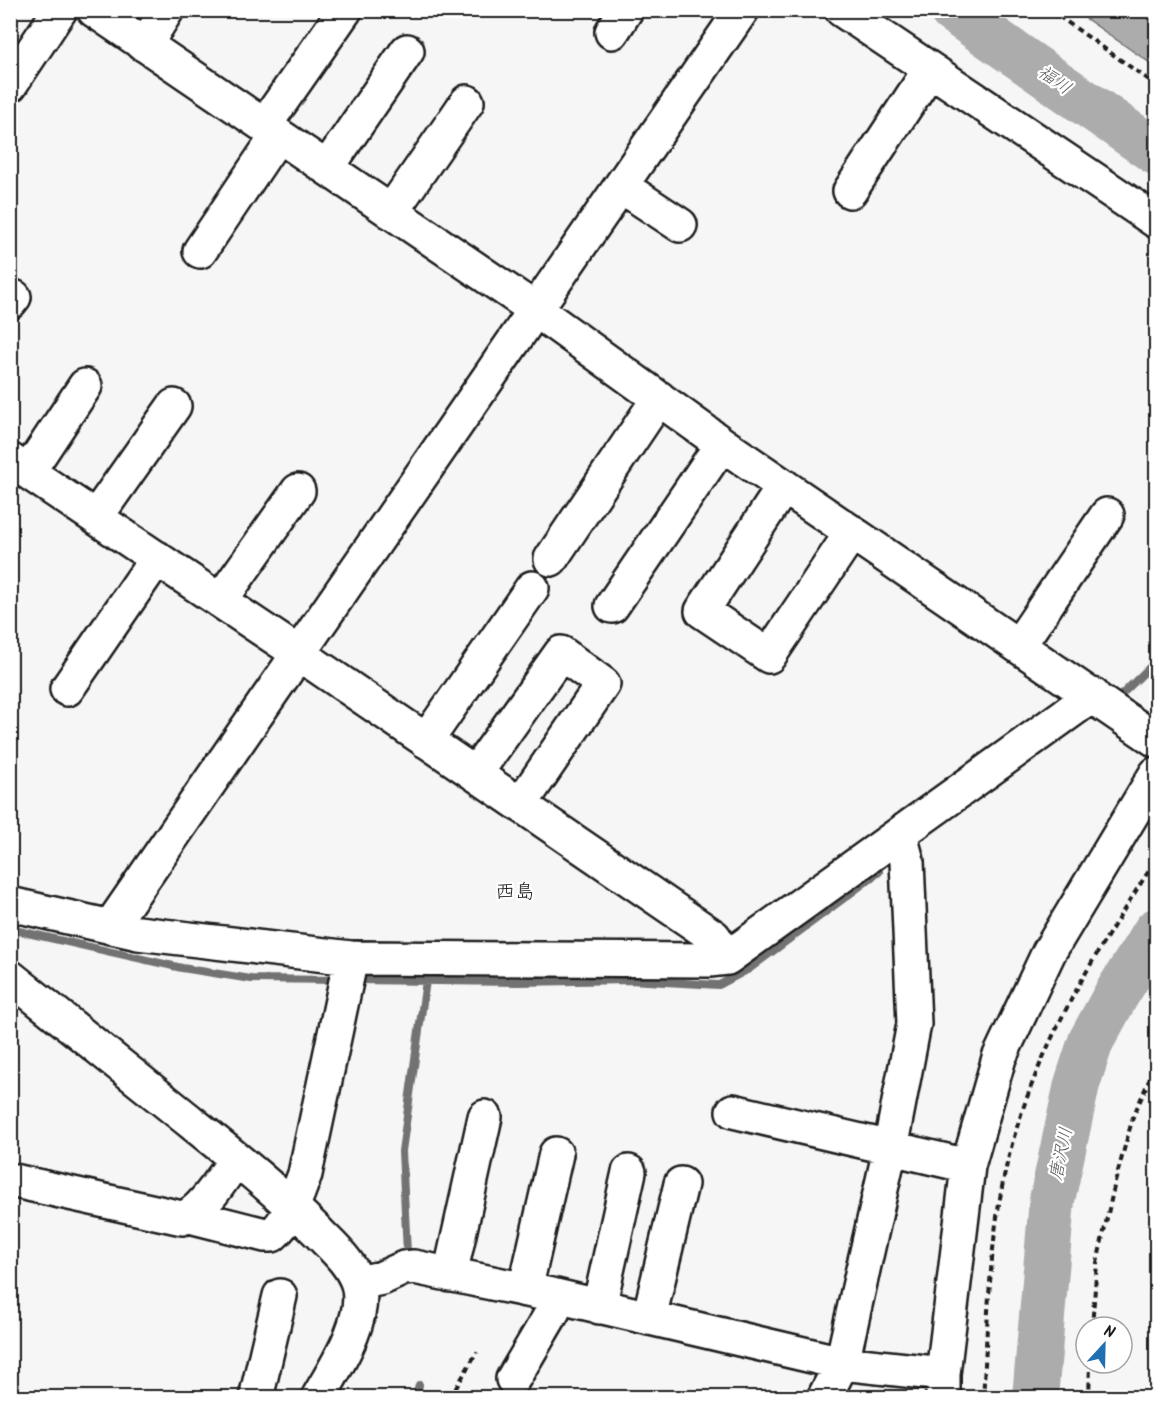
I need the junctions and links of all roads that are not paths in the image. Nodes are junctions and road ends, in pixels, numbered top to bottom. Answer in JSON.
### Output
{"nodes":[{"id":1,"x":60,"y":10,"type":"edge"},
{"id":2,"x":94,"y":10,"type":"edge"},
{"id":3,"x":167,"y":10,"type":"edge"},
{"id":4,"x":345,"y":10,"type":"edge"},
{"id":5,"x":742,"y":10,"type":"edge"},
{"id":6,"x":842,"y":10,"type":"edge"},
{"id":7,"x":145,"y":45,"type":"junction"},
{"id":8,"x":407,"y":51,"type":"dead end"},
{"id":9,"x":929,"y":71,"type":"junction"},
{"id":10,"x":10,"y":85,"type":"edge"},
{"id":11,"x":467,"y":102,"type":"dead end"},
{"id":12,"x":271,"y":130,"type":"junction"},
{"id":13,"x":327,"y":168,"type":"junction"},
{"id":14,"x":621,"y":186,"type":"junction"},
{"id":15,"x":850,"y":191,"type":"dead end"},
{"id":16,"x":391,"y":212,"type":"junction"},
{"id":17,"x":1156,"y":221,"type":"edge"},
{"id":18,"x":680,"y":225,"type":"dead end"},
{"id":19,"x":200,"y":251,"type":"dead end"},
{"id":20,"x":536,"y":310,"type":"junction"},
{"id":21,"x":85,"y":386,"type":"dead end"},
{"id":22,"x":659,"y":398,"type":"junction"},
{"id":23,"x":174,"y":406,"type":"dead end"},
{"id":24,"x":722,"y":444,"type":"junction"},
{"id":25,"x":19,"y":466,"type":"edge"},
{"id":26,"x":784,"y":486,"type":"junction"},
{"id":27,"x":298,"y":491,"type":"dead end"},
{"id":28,"x":1107,"y":516,"type":"dead end"},
{"id":29,"x":96,"y":517,"type":"junction"},
{"id":30,"x":852,"y":532,"type":"junction"},
{"id":31,"x":157,"y":558,"type":"junction"},
{"id":32,"x":551,"y":560,"type":"dead end"},
{"id":33,"x":532,"y":588,"type":"dead end"},
{"id":34,"x":220,"y":601,"type":"junction"},
{"id":35,"x":612,"y":606,"type":"dead end"},
{"id":36,"x":1019,"y":645,"type":"junction"},
{"id":37,"x":298,"y":653,"type":"junction"},
{"id":38,"x":67,"y":689,"type":"dead end"},
{"id":39,"x":1093,"y":695,"type":"junction"},
{"id":40,"x":1156,"y":740,"type":"edge"},
{"id":41,"x":426,"y":741,"type":"junction"},
{"id":42,"x":475,"y":774,"type":"junction"},
{"id":43,"x":1156,"y":774,"type":"edge"},
{"id":44,"x":520,"y":805,"type":"junction"},
{"id":45,"x":900,"y":835,"type":"junction"},
{"id":46,"x":10,"y":904,"type":"edge"},
{"id":47,"x":110,"y":927,"type":"junction"},
{"id":48,"x":351,"y":958,"type":"junction"},
{"id":49,"x":727,"y":958,"type":"junction"},
{"id":50,"x":10,"y":977,"type":"edge"},
{"id":51,"x":733,"y":1111,"type":"dead end"},
{"id":52,"x":485,"y":1117,"type":"dead end"},
{"id":53,"x":890,"y":1149,"type":"junction"},
{"id":54,"x":556,"y":1154,"type":"dead end"},
{"id":55,"x":236,"y":1159,"type":"junction"},
{"id":56,"x":968,"y":1166,"type":"junction"},
{"id":57,"x":629,"y":1172,"type":"dead end"},
{"id":58,"x":10,"y":1180,"type":"edge"},
{"id":59,"x":681,"y":1184,"type":"dead end"},
{"id":60,"x":293,"y":1207,"type":"junction"},
{"id":61,"x":190,"y":1216,"type":"junction"},
{"id":62,"x":450,"y":1275,"type":"junction"},
{"id":63,"x":358,"y":1283,"type":"junction"},
{"id":64,"x":541,"y":1293,"type":"junction"},
{"id":65,"x":280,"y":1296,"type":"dead end"},
{"id":66,"x":599,"y":1307,"type":"junction"},
{"id":67,"x":649,"y":1318,"type":"junction"},
{"id":68,"x":842,"y":1364,"type":"junction"},
{"id":69,"x":513,"y":1380,"type":"dead end"},
{"id":70,"x":943,"y":1386,"type":"edge"},
{"id":71,"x":256,"y":1398,"type":"edge"},
{"id":72,"x":318,"y":1398,"type":"edge"},
{"id":73,"x":824,"y":1398,"type":"edge"}],
"edges":[{"from":1,"to":10,"type":"street"},
{"from":2,"to":7,"type":"street"},
{"from":3,"to":7,"type":"street"},
{"from":4,"to":12,"type":"street"},
{"from":5,"to":14,"type":"street"},
{"from":6,"to":9,"type":"street"},
{"from":7,"to":12,"type":"street"},
{"from":8,"to":13,"type":"street"},
{"from":9,"to":15,"type":"street"},
{"from":9,"to":17,"type":"street"},
{"from":11,"to":16,"type":"street"},
{"from":12,"to":13,"type":"street"},
{"from":12,"to":19,"type":"street"},
{"from":13,"to":16,"type":"street"},
{"from":14,"to":18,"type":"street"},
{"from":14,"to":20,"type":"street"},
{"from":16,"to":20,"type":"street"},
{"from":20,"to":22,"type":"street"},
{"from":20,"to":37,"type":"street"},
{"from":21,"to":25,"type":"street"},
{"from":22,"to":24,"type":"street"},
{"from":22,"to":32,"type":"street"},
{"from":23,"to":29,"type":"street"},
{"from":24,"to":26,"type":"street"},
{"from":24,"to":35,"type":"street"},
{"from":25,"to":29,"type":"street"},
{"from":26,"to":30,"type":"street"},
{"from":26,"to":30,"type":"street"},
{"from":27,"to":34,"type":"street"},
{"from":28,"to":36,"type":"street"},
{"from":29,"to":31,"type":"street"},
{"from":30,"to":36,"type":"street"},
{"from":31,"to":34,"type":"street"},
{"from":31,"to":38,"type":"street"},
{"from":33,"to":41,"type":"street"},
{"from":34,"to":37,"type":"street"},
{"from":36,"to":39,"type":"street"},
{"from":37,"to":41,"type":"street"},
{"from":37,"to":47,"type":"street"},
{"from":39,"to":40,"type":"street"},
{"from":39,"to":45,"type":"street"},
{"from":41,"to":42,"type":"street"},
{"from":42,"to":44,"type":"street"},
{"from":42,"to":44,"type":"street"},
{"from":43,"to":56,"type":"street"},
{"from":44,"to":49,"type":"street"},
{"from":45,"to":49,"type":"street"},
{"from":45,"to":53,"type":"street"},
{"from":46,"to":47,"type":"street"},
{"from":47,"to":48,"type":"street"},
{"from":48,"to":49,"type":"street"},
{"from":48,"to":60,"type":"street"},
{"from":50,"to":55,"type":"street"},
{"from":51,"to":53,"type":"street"},
{"from":52,"to":62,"type":"street"},
{"from":53,"to":56,"type":"street"},
{"from":53,"to":68,"type":"street"},
{"from":54,"to":64,"type":"street"},
{"from":55,"to":60,"type":"street"},
{"from":55,"to":61,"type":"street"},
{"from":56,"to":70,"type":"street"},
{"from":57,"to":66,"type":"street"},
{"from":58,"to":61,"type":"street"},
{"from":59,"to":67,"type":"street"},
{"from":60,"to":61,"type":"street"},
{"from":60,"to":63,"type":"street"},
{"from":62,"to":63,"type":"street"},
{"from":62,"to":64,"type":"street"},
{"from":63,"to":72,"type":"street"},
{"from":64,"to":66,"type":"street"},
{"from":64,"to":69,"type":"street"},
{"from":65,"to":71,"type":"street"},
{"from":66,"to":67,"type":"street"},
{"from":67,"to":68,"type":"street"},
{"from":68,"to":70,"type":"street"},
{"from":68,"to":73,"type":"street"}]}
